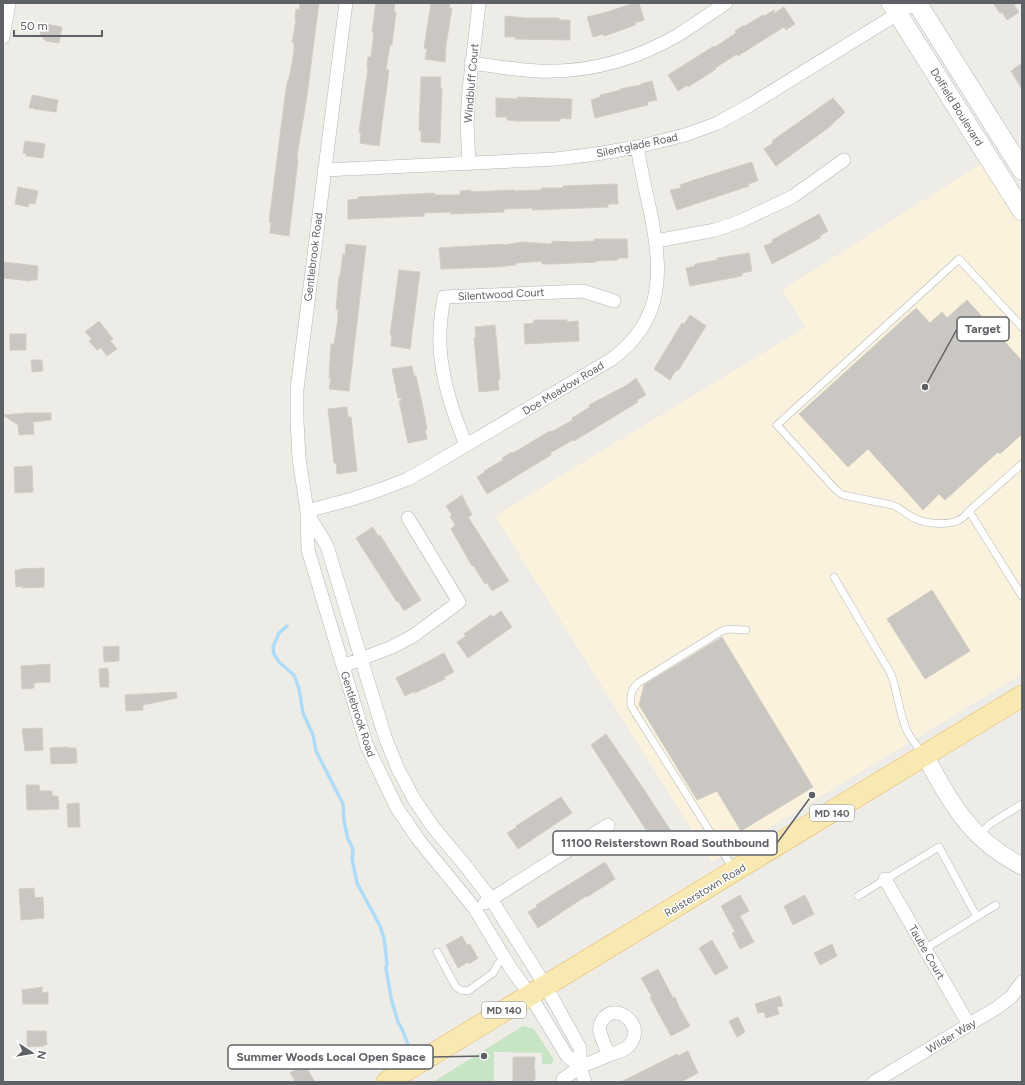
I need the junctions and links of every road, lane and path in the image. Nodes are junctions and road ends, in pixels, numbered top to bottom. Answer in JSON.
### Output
{"nodes":[{"id":1,"x":9,"y":3,"type":"edge"},
{"id":2,"x":346,"y":3,"type":"edge"},
{"id":3,"x":479,"y":3,"type":"edge"},
{"id":4,"x":726,"y":3,"type":"edge"},
{"id":5,"x":916,"y":3,"type":"edge"},
{"id":6,"x":895,"y":8,"type":"edge"},
{"id":7,"x":3,"y":37,"type":"edge"},
{"id":8,"x":471,"y":63,"type":"junction"},
{"id":9,"x":637,"y":147,"type":"junction"},
{"id":10,"x":844,"y":160,"type":"dead end"},
{"id":11,"x":469,"y":164,"type":"junction"},
{"id":12,"x":324,"y":170,"type":"junction"},
{"id":13,"x":1022,"y":170,"type":"edge"},
{"id":14,"x":1022,"y":211,"type":"edge"},
{"id":15,"x":656,"y":242,"type":"junction"},
{"id":16,"x":614,"y":301,"type":"dead end"},
{"id":17,"x":1022,"y":327,"type":"edge"},
{"id":18,"x":466,"y":445,"type":"junction"},
{"id":19,"x":1022,"y":464,"type":"edge"},
{"id":20,"x":307,"y":510,"type":"junction"},
{"id":21,"x":970,"y":512,"type":"junction"},
{"id":22,"x":408,"y":518,"type":"dead end"},
{"id":23,"x":834,"y":577,"type":"dead end"},
{"id":24,"x":1022,"y":596,"type":"edge"},
{"id":25,"x":746,"y":630,"type":"dead end"},
{"id":26,"x":362,"y":659,"type":"junction"},
{"id":27,"x":342,"y":666,"type":"junction"},
{"id":28,"x":1022,"y":696,"type":"edge"},
{"id":29,"x":925,"y":756,"type":"junction"},
{"id":30,"x":1022,"y":804,"type":"edge"},
{"id":31,"x":608,"y":825,"type":"dead end"},
{"id":32,"x":978,"y":836,"type":"junction"},
{"id":33,"x":1022,"y":866,"type":"edge"},
{"id":34,"x":735,"y":872,"type":"junction"},
{"id":35,"x":885,"y":879,"type":"junction"},
{"id":36,"x":858,"y":896,"type":"dead end"},
{"id":37,"x":491,"y":899,"type":"junction"},
{"id":38,"x":996,"y":905,"type":"dead end"},
{"id":39,"x":475,"y":909,"type":"junction"},
{"id":40,"x":977,"y":917,"type":"junction"},
{"id":41,"x":926,"y":948,"type":"junction"},
{"id":42,"x":437,"y":952,"type":"dead end"},
{"id":43,"x":504,"y":957,"type":"junction"},
{"id":44,"x":1022,"y":982,"type":"edge"},
{"id":45,"x":537,"y":990,"type":"junction"},
{"id":46,"x":969,"y":1025,"type":"junction"},
{"id":47,"x":609,"y":1055,"type":"dead end"},
{"id":48,"x":580,"y":1067,"type":"junction"},
{"id":49,"x":387,"y":1082,"type":"edge"},
{"id":50,"x":563,"y":1082,"type":"edge"},
{"id":51,"x":584,"y":1082,"type":"edge"},
{"id":52,"x":874,"y":1082,"type":"edge"}],
"edges":[{"from":1,"to":7,"type":"street"},
{"from":2,"to":12,"type":"street","name":"Gentlebrook Road"},
{"from":3,"to":8,"type":"street","name":"Windbluff Court"},
{"from":4,"to":8,"type":"street"},
{"from":5,"to":6,"type":"street","name":"Silentglade Road"},
{"from":5,"to":13,"type":"main road","name":"Dolfield Boulevard"},
{"from":6,"to":9,"type":"street","name":"Silentglade Road"},
{"from":6,"to":14,"type":"main road","name":"Dolfield Boulevard"},
{"from":8,"to":11,"type":"street","name":"Windbluff Court"},
{"from":9,"to":11,"type":"street","name":"Silentglade Road"},
{"from":9,"to":15,"type":"street","name":"Doe Meadow Road"},
{"from":10,"to":15,"type":"street"},
{"from":11,"to":12,"type":"street","name":"Silentglade Road"},
{"from":12,"to":20,"type":"street","name":"Gentlebrook Road"},
{"from":15,"to":18,"type":"street","name":"Doe Meadow Road"},
{"from":16,"to":18,"type":"street","name":"Silentwood Court"},
{"from":17,"to":21,"type":"lane"},
{"from":18,"to":20,"type":"street","name":"Doe Meadow Road"},
{"from":19,"to":21,"type":"lane"},
{"from":20,"to":26,"type":"street","name":"Gentlebrook Road"},
{"from":20,"to":27,"type":"street","name":"Gentlebrook Road"},
{"from":21,"to":24,"type":"lane"},
{"from":22,"to":26,"type":"street"},
{"from":23,"to":29,"type":"lane"},
{"from":25,"to":34,"type":"lane"},
{"from":26,"to":27,"type":"street"},
{"from":26,"to":37,"type":"street","name":"Gentlebrook Road"},
{"from":27,"to":39,"type":"street","name":"Gentlebrook Road"},
{"from":28,"to":29,"type":"main road","name":"Reisterstown Road","number":"MD 140"},
{"from":29,"to":32,"type":"street"},
{"from":29,"to":34,"type":"main road","name":"Reisterstown Road","number":"MD 140"},
{"from":30,"to":32,"type":"lane"},
{"from":31,"to":37,"type":"street"},
{"from":32,"to":33,"type":"street"},
{"from":34,"to":45,"type":"main road","name":"Reisterstown Road","number":"MD 140"},
{"from":35,"to":36,"type":"lane"},
{"from":35,"to":40,"type":"lane"},
{"from":35,"to":41,"type":"street","name":"Taube Court"},
{"from":37,"to":39,"type":"street"},
{"from":37,"to":45,"type":"street","name":"Gentlebrook Road"},
{"from":38,"to":40,"type":"lane"},
{"from":39,"to":43,"type":"street","name":"Gentlebrook Road"},
{"from":40,"to":41,"type":"lane"},
{"from":41,"to":46,"type":"street","name":"Taube Court"},
{"from":42,"to":43,"type":"lane"},
{"from":43,"to":45,"type":"street","name":"Gentlebrook Road"},
{"from":44,"to":46,"type":"street","name":"Wilder Way"},
{"from":45,"to":48,"type":"street"},
{"from":45,"to":48,"type":"street"},
{"from":45,"to":49,"type":"main road","name":"Reisterstown Road","number":"MD 140"},
{"from":46,"to":52,"type":"street","name":"Wilder Way"},
{"from":47,"to":48,"type":"street"},
{"from":48,"to":50,"type":"street"},
{"from":48,"to":51,"type":"street"}]}
